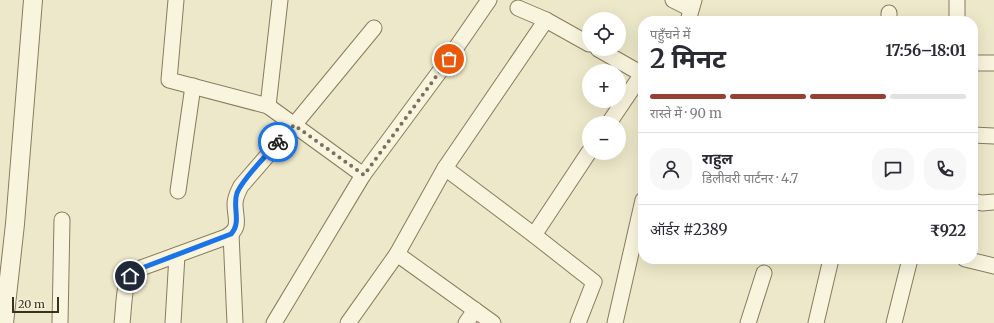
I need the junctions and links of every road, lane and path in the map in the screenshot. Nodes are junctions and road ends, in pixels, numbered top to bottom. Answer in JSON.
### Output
{"nodes":[{"id":1,"x":33,"y":0,"type":"edge"},
{"id":2,"x":176,"y":0,"type":"edge"},
{"id":3,"x":280,"y":0,"type":"edge"},
{"id":4,"x":490,"y":0,"type":"edge"},
{"id":5,"x":673,"y":0,"type":"edge"},
{"id":6,"x":957,"y":0,"type":"edge"},
{"id":7,"x":518,"y":8,"type":"dead end"},
{"id":8,"x":691,"y":10,"type":"edge"},
{"id":9,"x":957,"y":16,"type":"edge"},
{"id":10,"x":546,"y":20,"type":"junction"},
{"id":11,"x":374,"y":28,"type":"dead end"},
{"id":12,"x":582,"y":40,"type":"edge"},
{"id":13,"x":610,"y":56,"type":"edge"},
{"id":14,"x":978,"y":63,"type":"edge"},
{"id":15,"x":994,"y":63,"type":"edge"},
{"id":16,"x":638,"y":72,"type":"edge"},
{"id":17,"x":638,"y":80,"type":"edge"},
{"id":18,"x":193,"y":86,"type":"junction"},
{"id":19,"x":268,"y":106,"type":"junction"},
{"id":20,"x":614,"y":116,"type":"edge"},
{"id":21,"x":294,"y":125,"type":"junction"},
{"id":22,"x":978,"y":135,"type":"edge"},
{"id":23,"x":994,"y":136,"type":"edge"},
{"id":24,"x":584,"y":160,"type":"edge"},
{"id":25,"x":445,"y":168,"type":"junction"},
{"id":26,"x":364,"y":175,"type":"junction"},
{"id":27,"x":178,"y":191,"type":"dead end"},
{"id":28,"x":978,"y":201,"type":"edge"},
{"id":29,"x":994,"y":202,"type":"edge"},
{"id":30,"x":62,"y":220,"type":"dead end"},
{"id":31,"x":638,"y":233,"type":"edge"},
{"id":32,"x":231,"y":234,"type":"junction"},
{"id":33,"x":534,"y":235,"type":"junction"},
{"id":34,"x":397,"y":254,"type":"junction"},
{"id":35,"x":177,"y":255,"type":"junction"},
{"id":36,"x":978,"y":262,"type":"edge"},
{"id":37,"x":830,"y":264,"type":"edge"},
{"id":38,"x":909,"y":264,"type":"edge"},
{"id":39,"x":994,"y":266,"type":"edge"},
{"id":40,"x":764,"y":273,"type":"dead end"},
{"id":41,"x":475,"y":310,"type":"junction"},
{"id":42,"x":4,"y":323,"type":"edge"},
{"id":43,"x":60,"y":323,"type":"edge"},
{"id":44,"x":122,"y":323,"type":"edge"},
{"id":45,"x":173,"y":323,"type":"edge"},
{"id":46,"x":235,"y":323,"type":"edge"},
{"id":47,"x":274,"y":323,"type":"edge"},
{"id":48,"x":348,"y":323,"type":"edge"},
{"id":49,"x":466,"y":323,"type":"edge"},
{"id":50,"x":493,"y":323,"type":"edge"},
{"id":51,"x":578,"y":323,"type":"edge"},
{"id":52,"x":615,"y":323,"type":"edge"},
{"id":53,"x":748,"y":323,"type":"edge"},
{"id":54,"x":816,"y":323,"type":"edge"},
{"id":55,"x":894,"y":323,"type":"edge"}],
"edges":[{"from":1,"to":42,"type":"street"},
{"from":2,"to":18,"type":"street"},
{"from":3,"to":19,"type":"street"},
{"from":4,"to":26,"type":"street"},
{"from":5,"to":8,"type":"street"},
{"from":6,"to":9,"type":"street"},
{"from":7,"to":10,"type":"street"},
{"from":10,"to":12,"type":"street"},
{"from":10,"to":25,"type":"street"},
{"from":11,"to":21,"type":"street"},
{"from":13,"to":16,"type":"street"},
{"from":14,"to":15,"type":"street"},
{"from":17,"to":20,"type":"street"},
{"from":18,"to":19,"type":"street"},
{"from":18,"to":27,"type":"street"},
{"from":19,"to":21,"type":"street"},
{"from":21,"to":26,"type":"street"},
{"from":21,"to":32,"type":"street"},
{"from":22,"to":23,"type":"street"},
{"from":24,"to":33,"type":"street"},
{"from":25,"to":33,"type":"street"},
{"from":25,"to":34,"type":"street"},
{"from":26,"to":47,"type":"street"},
{"from":28,"to":29,"type":"street"},
{"from":30,"to":43,"type":"street"},
{"from":31,"to":52,"type":"street"},
{"from":32,"to":35,"type":"street"},
{"from":32,"to":46,"type":"street"},
{"from":33,"to":51,"type":"street"},
{"from":34,"to":41,"type":"street"},
{"from":34,"to":48,"type":"street"},
{"from":35,"to":44,"type":"street"},
{"from":35,"to":45,"type":"street"},
{"from":36,"to":39,"type":"street"},
{"from":37,"to":54,"type":"street"},
{"from":38,"to":55,"type":"street"},
{"from":40,"to":53,"type":"street"},
{"from":41,"to":49,"type":"street"},
{"from":41,"to":50,"type":"street"}]}
